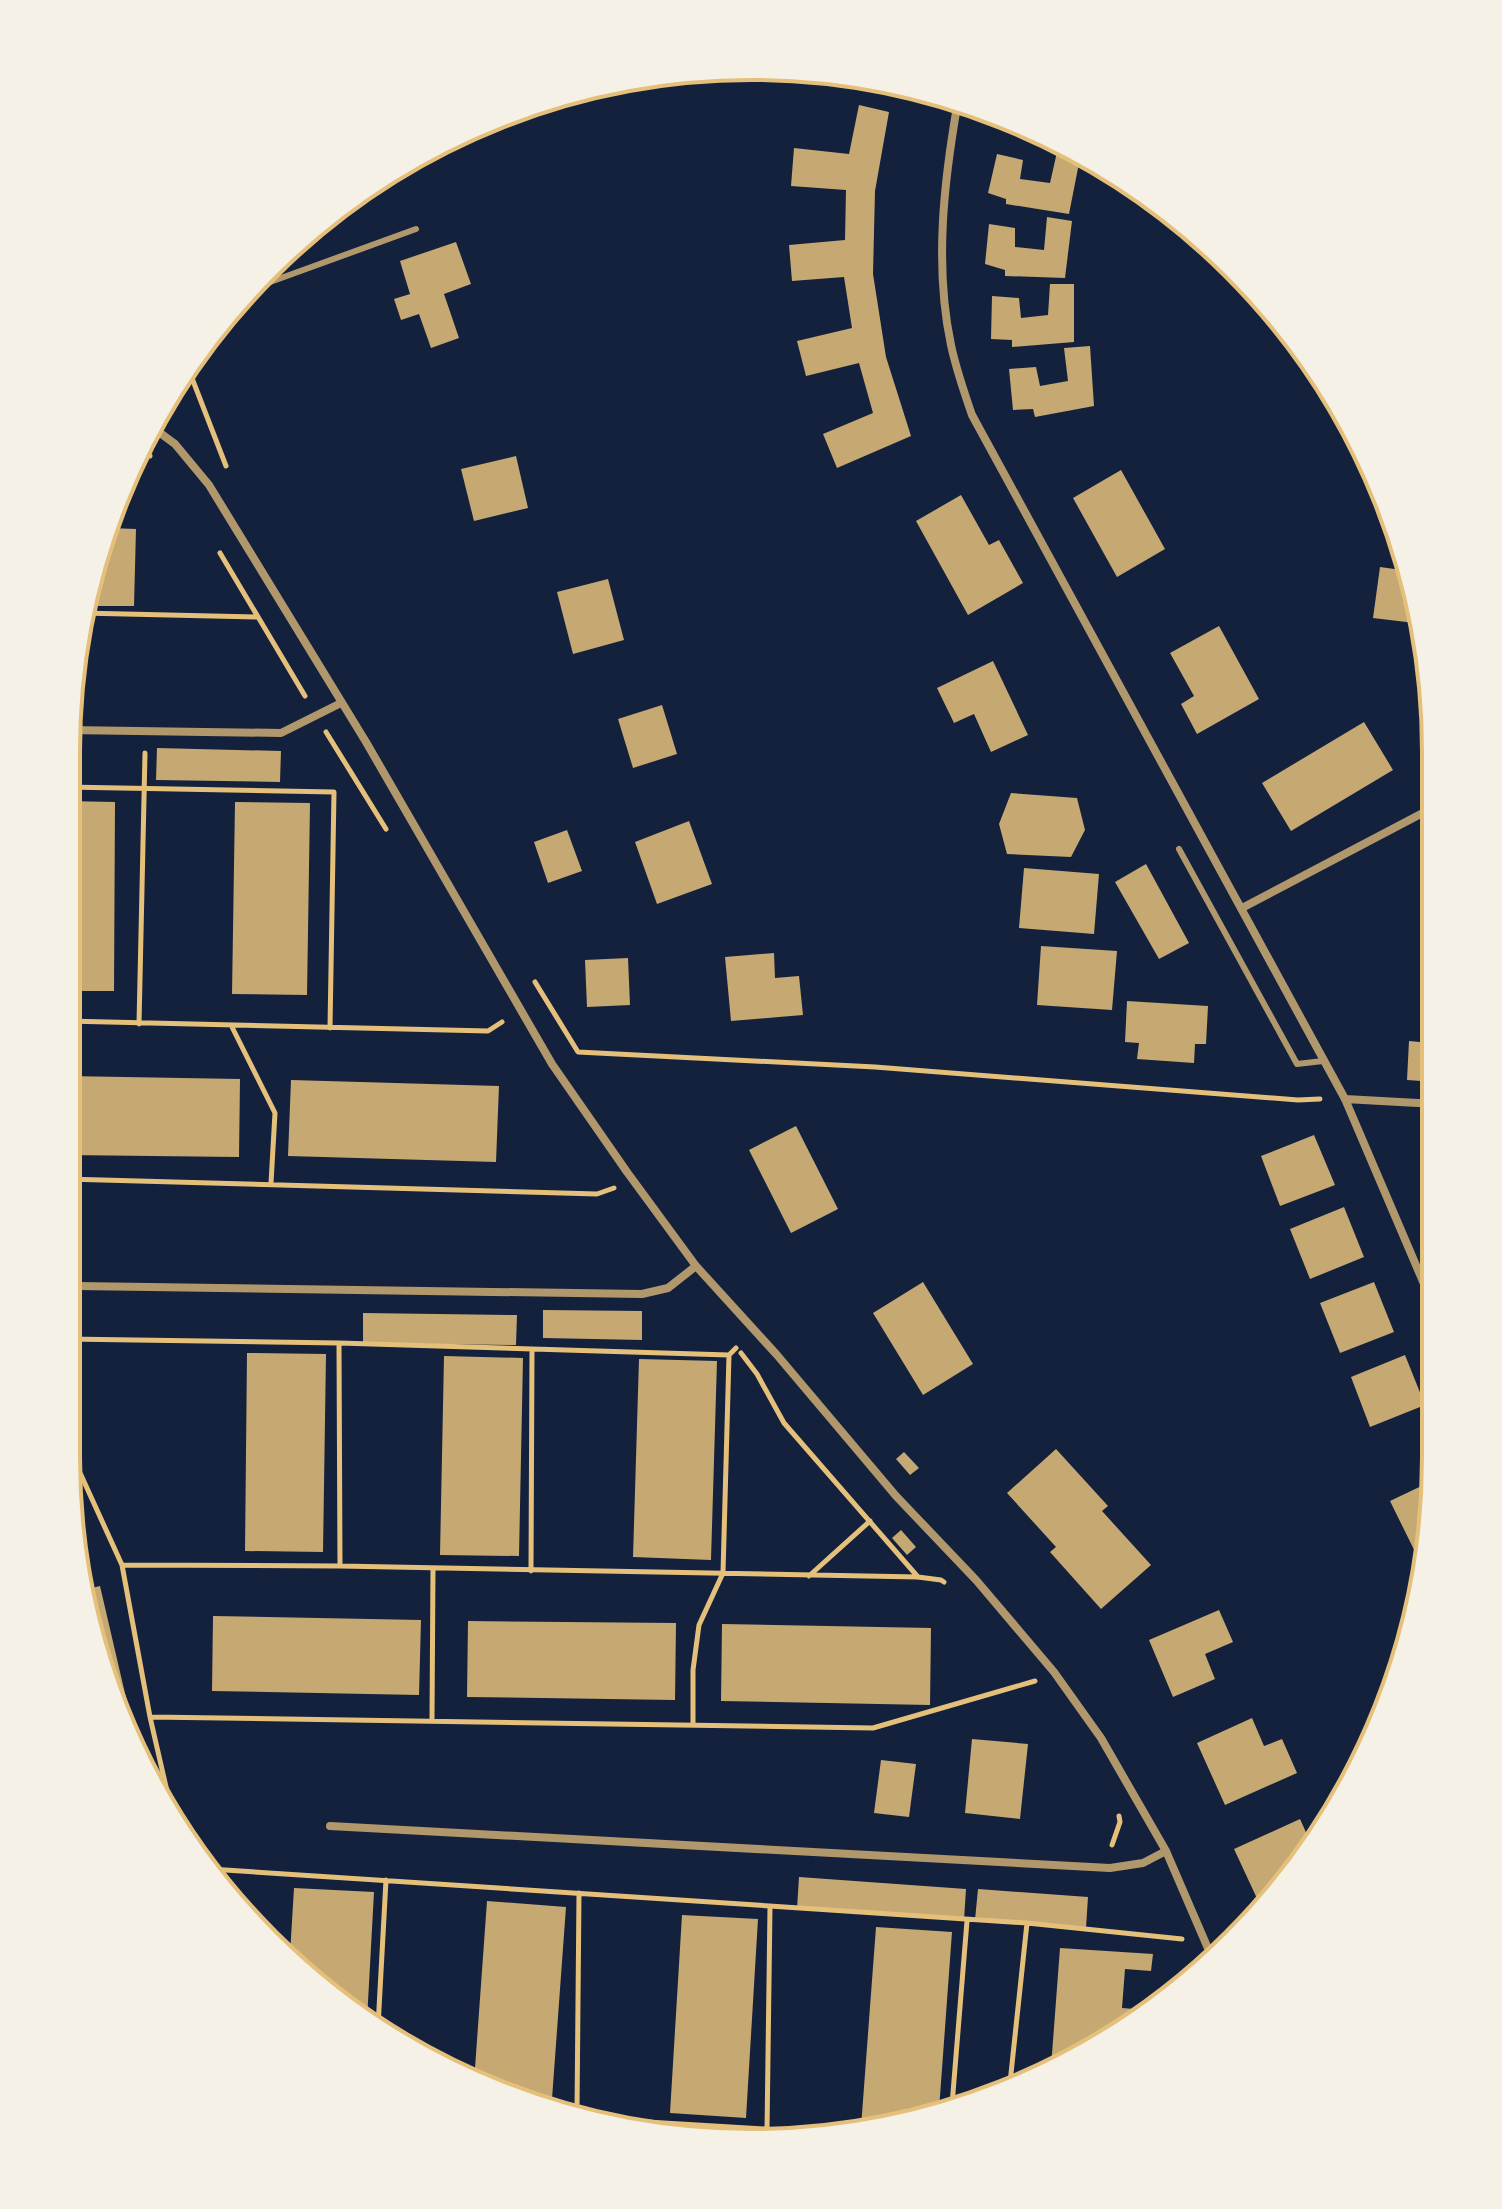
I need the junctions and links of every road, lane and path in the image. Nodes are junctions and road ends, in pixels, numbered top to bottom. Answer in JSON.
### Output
{"nodes":[{"id":1,"x":956,"y":113,"type":"edge"},
{"id":2,"x":416,"y":229,"type":"dead end"},
{"id":3,"x":273,"y":281,"type":"edge"},
{"id":4,"x":160,"y":433,"type":"edge"},
{"id":5,"x":95,"y":613,"type":"edge"},
{"id":6,"x":258,"y":617,"type":"dead end"},
{"id":7,"x":341,"y":703,"type":"junction"},
{"id":8,"x":80,"y":730,"type":"edge"},
{"id":9,"x":146,"y":732,"type":"junction"},
{"id":10,"x":80,"y":787,"type":"edge"},
{"id":11,"x":144,"y":788,"type":"junction"},
{"id":12,"x":1422,"y":813,"type":"edge"},
{"id":13,"x":1179,"y":849,"type":"dead end"},
{"id":14,"x":1242,"y":908,"type":"junction"},
{"id":15,"x":520,"y":1011,"type":"junction"},
{"id":16,"x":80,"y":1022,"type":"edge"},
{"id":17,"x":139,"y":1024,"type":"junction"},
{"id":18,"x":232,"y":1027,"type":"junction"},
{"id":19,"x":330,"y":1028,"type":"junction"},
{"id":20,"x":578,"y":1052,"type":"dead end"},
{"id":21,"x":1323,"y":1061,"type":"junction"},
{"id":22,"x":1345,"y":1099,"type":"junction"},
{"id":23,"x":1422,"y":1103,"type":"edge"},
{"id":24,"x":80,"y":1179,"type":"edge"},
{"id":25,"x":271,"y":1183,"type":"junction"},
{"id":26,"x":615,"y":1188,"type":"dead end"},
{"id":27,"x":696,"y":1266,"type":"junction"},
{"id":28,"x":1422,"y":1279,"type":"edge"},
{"id":29,"x":80,"y":1286,"type":"edge"},
{"id":30,"x":727,"y":1336,"type":"dead end"},
{"id":31,"x":80,"y":1339,"type":"edge"},
{"id":32,"x":339,"y":1343,"type":"junction"},
{"id":33,"x":736,"y":1348,"type":"junction"},
{"id":34,"x":532,"y":1349,"type":"junction"},
{"id":35,"x":729,"y":1355,"type":"junction"},
{"id":36,"x":80,"y":1474,"type":"edge"},
{"id":37,"x":870,"y":1521,"type":"junction"},
{"id":38,"x":122,"y":1565,"type":"junction"},
{"id":39,"x":340,"y":1566,"type":"junction"},
{"id":40,"x":433,"y":1568,"type":"junction"},
{"id":41,"x":531,"y":1571,"type":"junction"},
{"id":42,"x":723,"y":1573,"type":"junction"},
{"id":43,"x":809,"y":1576,"type":"junction"},
{"id":44,"x":918,"y":1577,"type":"junction"},
{"id":45,"x":950,"y":1589,"type":"dead end"},
{"id":46,"x":1024,"y":1669,"type":"dead end"},
{"id":47,"x":1035,"y":1681,"type":"junction"},
{"id":48,"x":1044,"y":1694,"type":"dead end"},
{"id":49,"x":150,"y":1717,"type":"junction"},
{"id":50,"x":432,"y":1719,"type":"junction"},
{"id":51,"x":693,"y":1725,"type":"junction"},
{"id":52,"x":166,"y":1786,"type":"edge"},
{"id":53,"x":1117,"y":1807,"type":"dead end"},
{"id":54,"x":330,"y":1826,"type":"dead end"},
{"id":55,"x":1166,"y":1851,"type":"junction"},
{"id":56,"x":1119,"y":1867,"type":"junction"},
{"id":57,"x":222,"y":1870,"type":"edge"},
{"id":58,"x":386,"y":1880,"type":"junction"},
{"id":59,"x":579,"y":1893,"type":"junction"},
{"id":60,"x":770,"y":1907,"type":"junction"},
{"id":61,"x":967,"y":1921,"type":"junction"},
{"id":62,"x":1027,"y":1923,"type":"junction"},
{"id":63,"x":1177,"y":1927,"type":"dead end"},
{"id":64,"x":1182,"y":1939,"type":"junction"},
{"id":65,"x":1208,"y":1948,"type":"edge"},
{"id":66,"x":1186,"y":1950,"type":"dead end"},
{"id":67,"x":379,"y":2016,"type":"edge"},
{"id":68,"x":1011,"y":2077,"type":"edge"},
{"id":69,"x":953,"y":2097,"type":"edge"},
{"id":70,"x":577,"y":2106,"type":"edge"},
{"id":71,"x":676,"y":2124,"type":"edge"},
{"id":72,"x":734,"y":2129,"type":"edge"},
{"id":73,"x":767,"y":2129,"type":"edge"}],
"edges":[{"from":1,"to":14,"type":"street"},
{"from":2,"to":3,"type":"lane"},
{"from":4,"to":7,"type":"street"},
{"from":5,"to":6,"type":"path"},
{"from":7,"to":9,"type":"street"},
{"from":7,"to":15,"type":"street"},
{"from":8,"to":9,"type":"street"},
{"from":9,"to":11,"type":"path"},
{"from":10,"to":11,"type":"path"},
{"from":11,"to":17,"type":"path"},
{"from":11,"to":19,"type":"path"},
{"from":12,"to":14,"type":"street"},
{"from":13,"to":21,"type":"lane"},
{"from":14,"to":21,"type":"street"},
{"from":15,"to":19,"type":"path"},
{"from":15,"to":27,"type":"street"},
{"from":16,"to":17,"type":"path"},
{"from":17,"to":18,"type":"path"},
{"from":18,"to":19,"type":"path"},
{"from":18,"to":25,"type":"path"},
{"from":20,"to":22,"type":"path"},
{"from":21,"to":22,"type":"street"},
{"from":22,"to":23,"type":"street"},
{"from":22,"to":28,"type":"street"},
{"from":24,"to":25,"type":"path"},
{"from":25,"to":26,"type":"path"},
{"from":27,"to":29,"type":"street"},
{"from":27,"to":55,"type":"street"},
{"from":30,"to":33,"type":"path"},
{"from":31,"to":32,"type":"path"},
{"from":32,"to":34,"type":"path"},
{"from":32,"to":39,"type":"path"},
{"from":33,"to":35,"type":"path"},
{"from":33,"to":37,"type":"path"},
{"from":34,"to":35,"type":"path"},
{"from":34,"to":41,"type":"path"},
{"from":35,"to":42,"type":"path"},
{"from":36,"to":38,"type":"path"},
{"from":37,"to":43,"type":"path"},
{"from":37,"to":44,"type":"path"},
{"from":38,"to":39,"type":"path"},
{"from":38,"to":49,"type":"path"},
{"from":39,"to":40,"type":"path"},
{"from":40,"to":41,"type":"path"},
{"from":40,"to":50,"type":"path"},
{"from":41,"to":42,"type":"path"},
{"from":42,"to":43,"type":"path"},
{"from":42,"to":51,"type":"path"},
{"from":43,"to":44,"type":"path"},
{"from":44,"to":45,"type":"path"},
{"from":46,"to":47,"type":"path"},
{"from":47,"to":48,"type":"path"},
{"from":47,"to":51,"type":"path"},
{"from":49,"to":50,"type":"path"},
{"from":49,"to":52,"type":"path"},
{"from":50,"to":51,"type":"path"},
{"from":53,"to":56,"type":"path"},
{"from":54,"to":56,"type":"street"},
{"from":55,"to":56,"type":"street"},
{"from":55,"to":65,"type":"street"},
{"from":57,"to":58,"type":"path"},
{"from":58,"to":59,"type":"path"},
{"from":58,"to":67,"type":"path"},
{"from":59,"to":60,"type":"path"},
{"from":59,"to":70,"type":"path"},
{"from":60,"to":61,"type":"path"},
{"from":60,"to":73,"type":"path"},
{"from":61,"to":62,"type":"path"},
{"from":61,"to":69,"type":"path"},
{"from":62,"to":64,"type":"path"},
{"from":62,"to":68,"type":"path"},
{"from":63,"to":64,"type":"path"},
{"from":64,"to":66,"type":"path"},
{"from":71,"to":72,"type":"path"}]}
